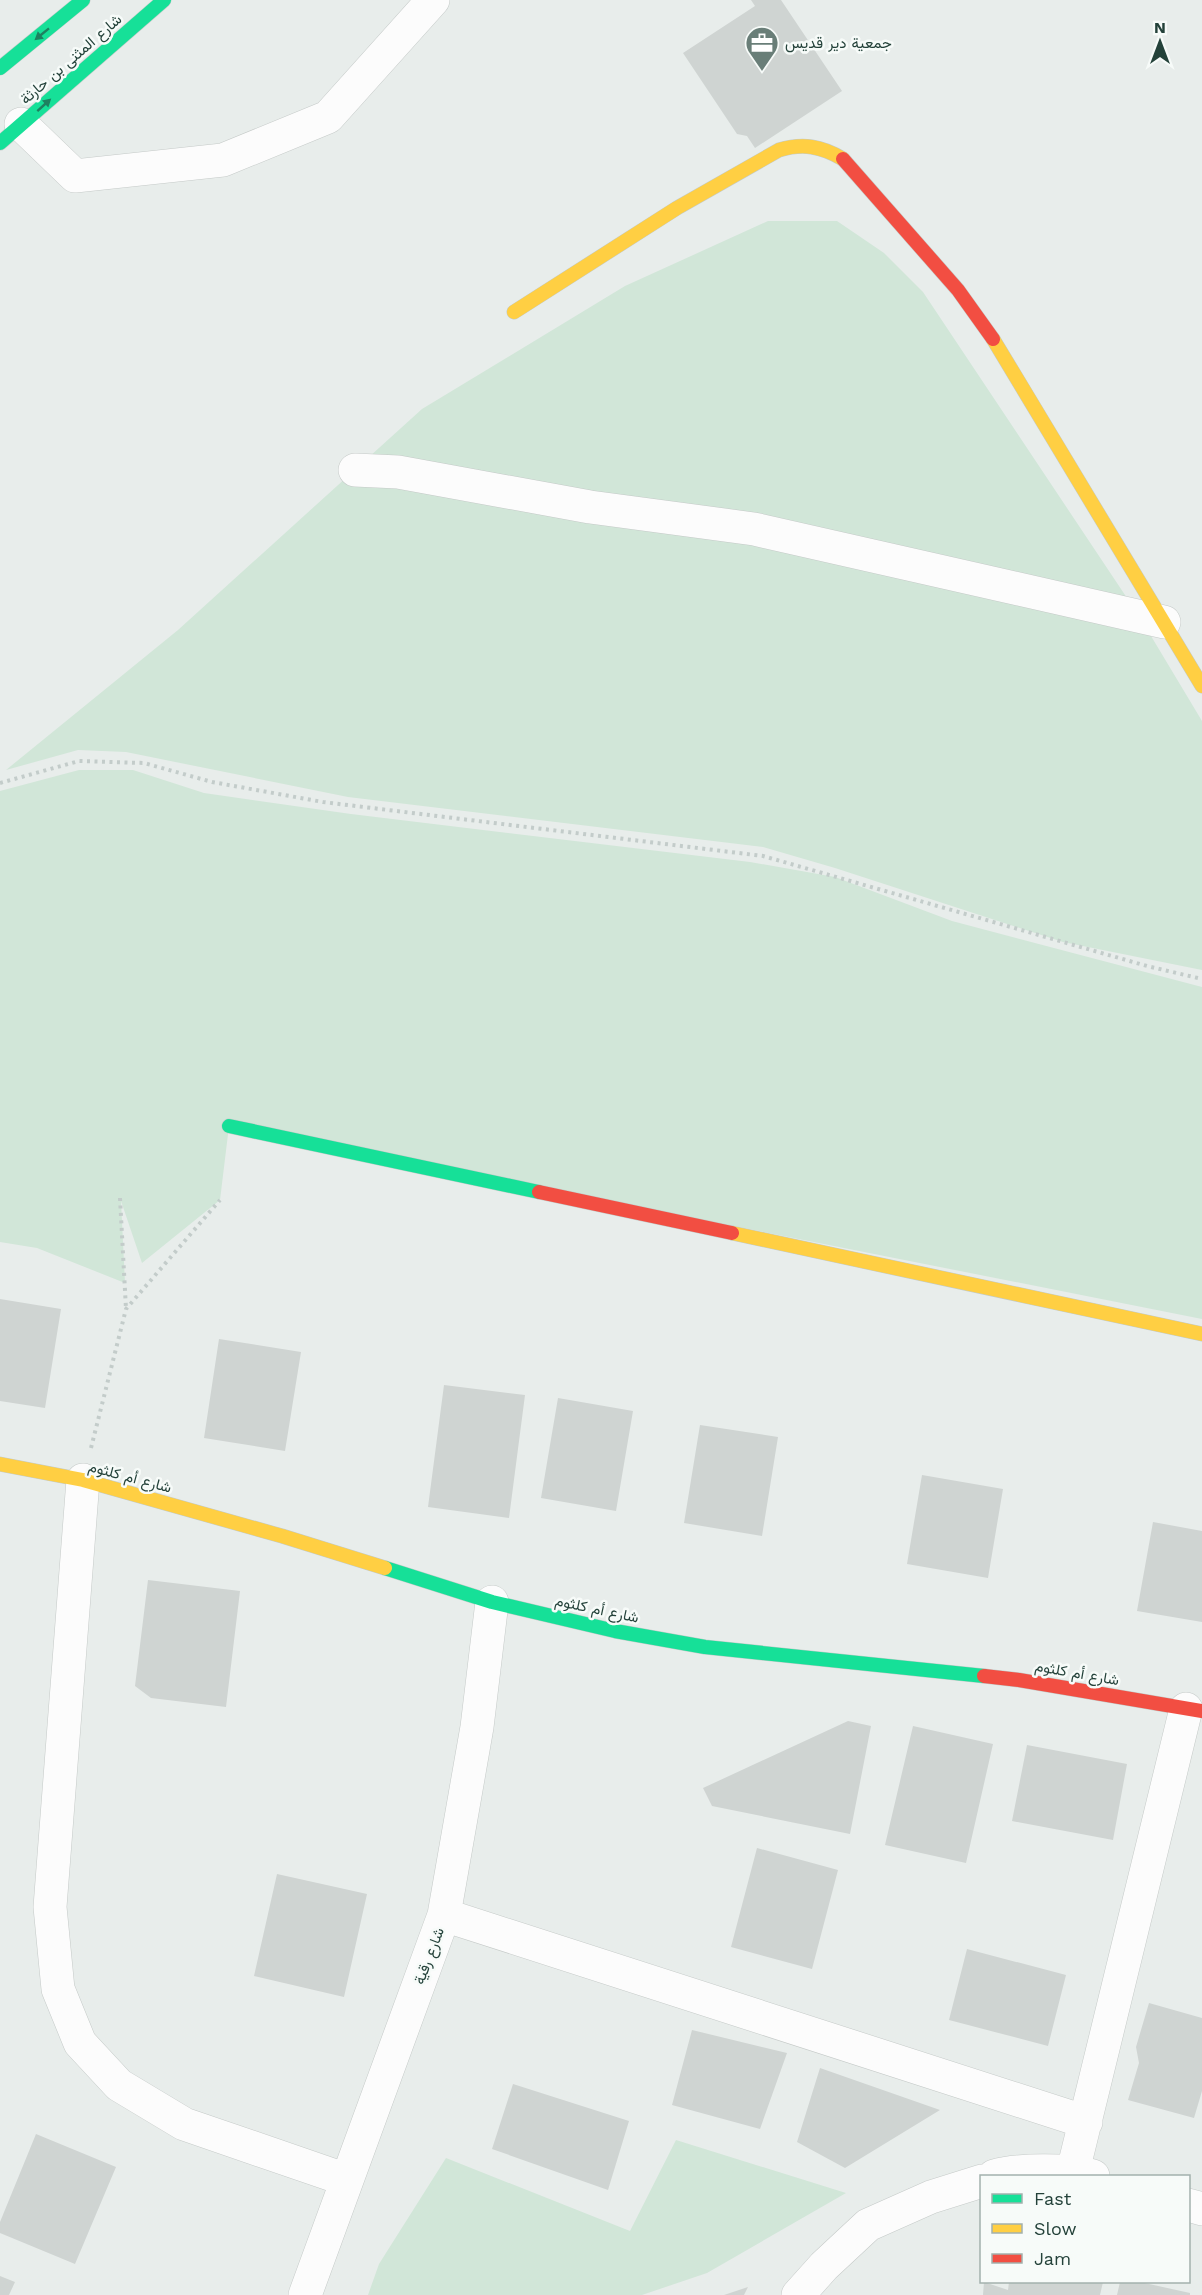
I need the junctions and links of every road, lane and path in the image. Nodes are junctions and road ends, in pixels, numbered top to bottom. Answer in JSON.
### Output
{"nodes":[{"id":1,"x":83,"y":0,"type":"edge"},
{"id":2,"x":164,"y":0,"type":"edge"},
{"id":3,"x":433,"y":0,"type":"edge"},
{"id":4,"x":0,"y":68,"type":"edge"},
{"id":5,"x":11,"y":134,"type":"edge"},
{"id":6,"x":514,"y":312,"type":"dead end"},
{"id":7,"x":355,"y":470,"type":"dead end"},
{"id":8,"x":1164,"y":622,"type":"junction"},
{"id":9,"x":1202,"y":686,"type":"edge"},
{"id":10,"x":1,"y":783,"type":"edge"},
{"id":11,"x":1202,"y":979,"type":"edge"},
{"id":12,"x":229,"y":1126,"type":"dead end"},
{"id":13,"x":120,"y":1198,"type":"dead end"},
{"id":14,"x":220,"y":1200,"type":"dead end"},
{"id":15,"x":126,"y":1309,"type":"junction"},
{"id":16,"x":1202,"y":1334,"type":"edge"},
{"id":17,"x":0,"y":1464,"type":"edge"},
{"id":18,"x":83,"y":1480,"type":"junction"},
{"id":19,"x":492,"y":1602,"type":"junction"},
{"id":20,"x":1194,"y":1710,"type":"edge"},
{"id":21,"x":444,"y":1915,"type":"junction"},
{"id":22,"x":1086,"y":2122,"type":"junction"},
{"id":23,"x":1084,"y":2174,"type":"edge"},
{"id":24,"x":998,"y":2175,"type":"edge"},
{"id":25,"x":347,"y":2180,"type":"junction"},
{"id":26,"x":980,"y":2181,"type":"edge"},
{"id":27,"x":305,"y":2295,"type":"edge"},
{"id":28,"x":798,"y":2295,"type":"edge"}],
"edges":[{"from":1,"to":4,"type":"main road","one_way":true},
{"from":5,"to":2,"type":"main road","name":"شارع المثنى بن حارثة","one_way":true},
{"from":3,"to":5,"type":"street"},
{"from":6,"to":8,"type":"main road"},
{"from":7,"to":8,"type":"street"},
{"from":8,"to":9,"type":"main road"},
{"from":10,"to":11,"type":"path"},
{"from":12,"to":16,"type":"main road"},
{"from":13,"to":15,"type":"path"},
{"from":14,"to":15,"type":"path"},
{"from":15,"to":18,"type":"path"},
{"from":17,"to":18,"type":"main road","name":"شارع أم كلثوم"},
{"from":18,"to":19,"type":"main road","name":"شارع أم كلثوم"},
{"from":18,"to":25,"type":"street"},
{"from":19,"to":20,"type":"main road","name":"شارع أم كلثوم"},
{"from":19,"to":21,"type":"street","name":"شارع رقية"},
{"from":20,"to":22,"type":"street"},
{"from":21,"to":22,"type":"street"},
{"from":21,"to":25,"type":"street","name":"شارع رقية"},
{"from":22,"to":23,"type":"street"},
{"from":23,"to":24,"type":"street"},
{"from":25,"to":27,"type":"street","name":"شارع رقية"},
{"from":26,"to":28,"type":"street"}]}
